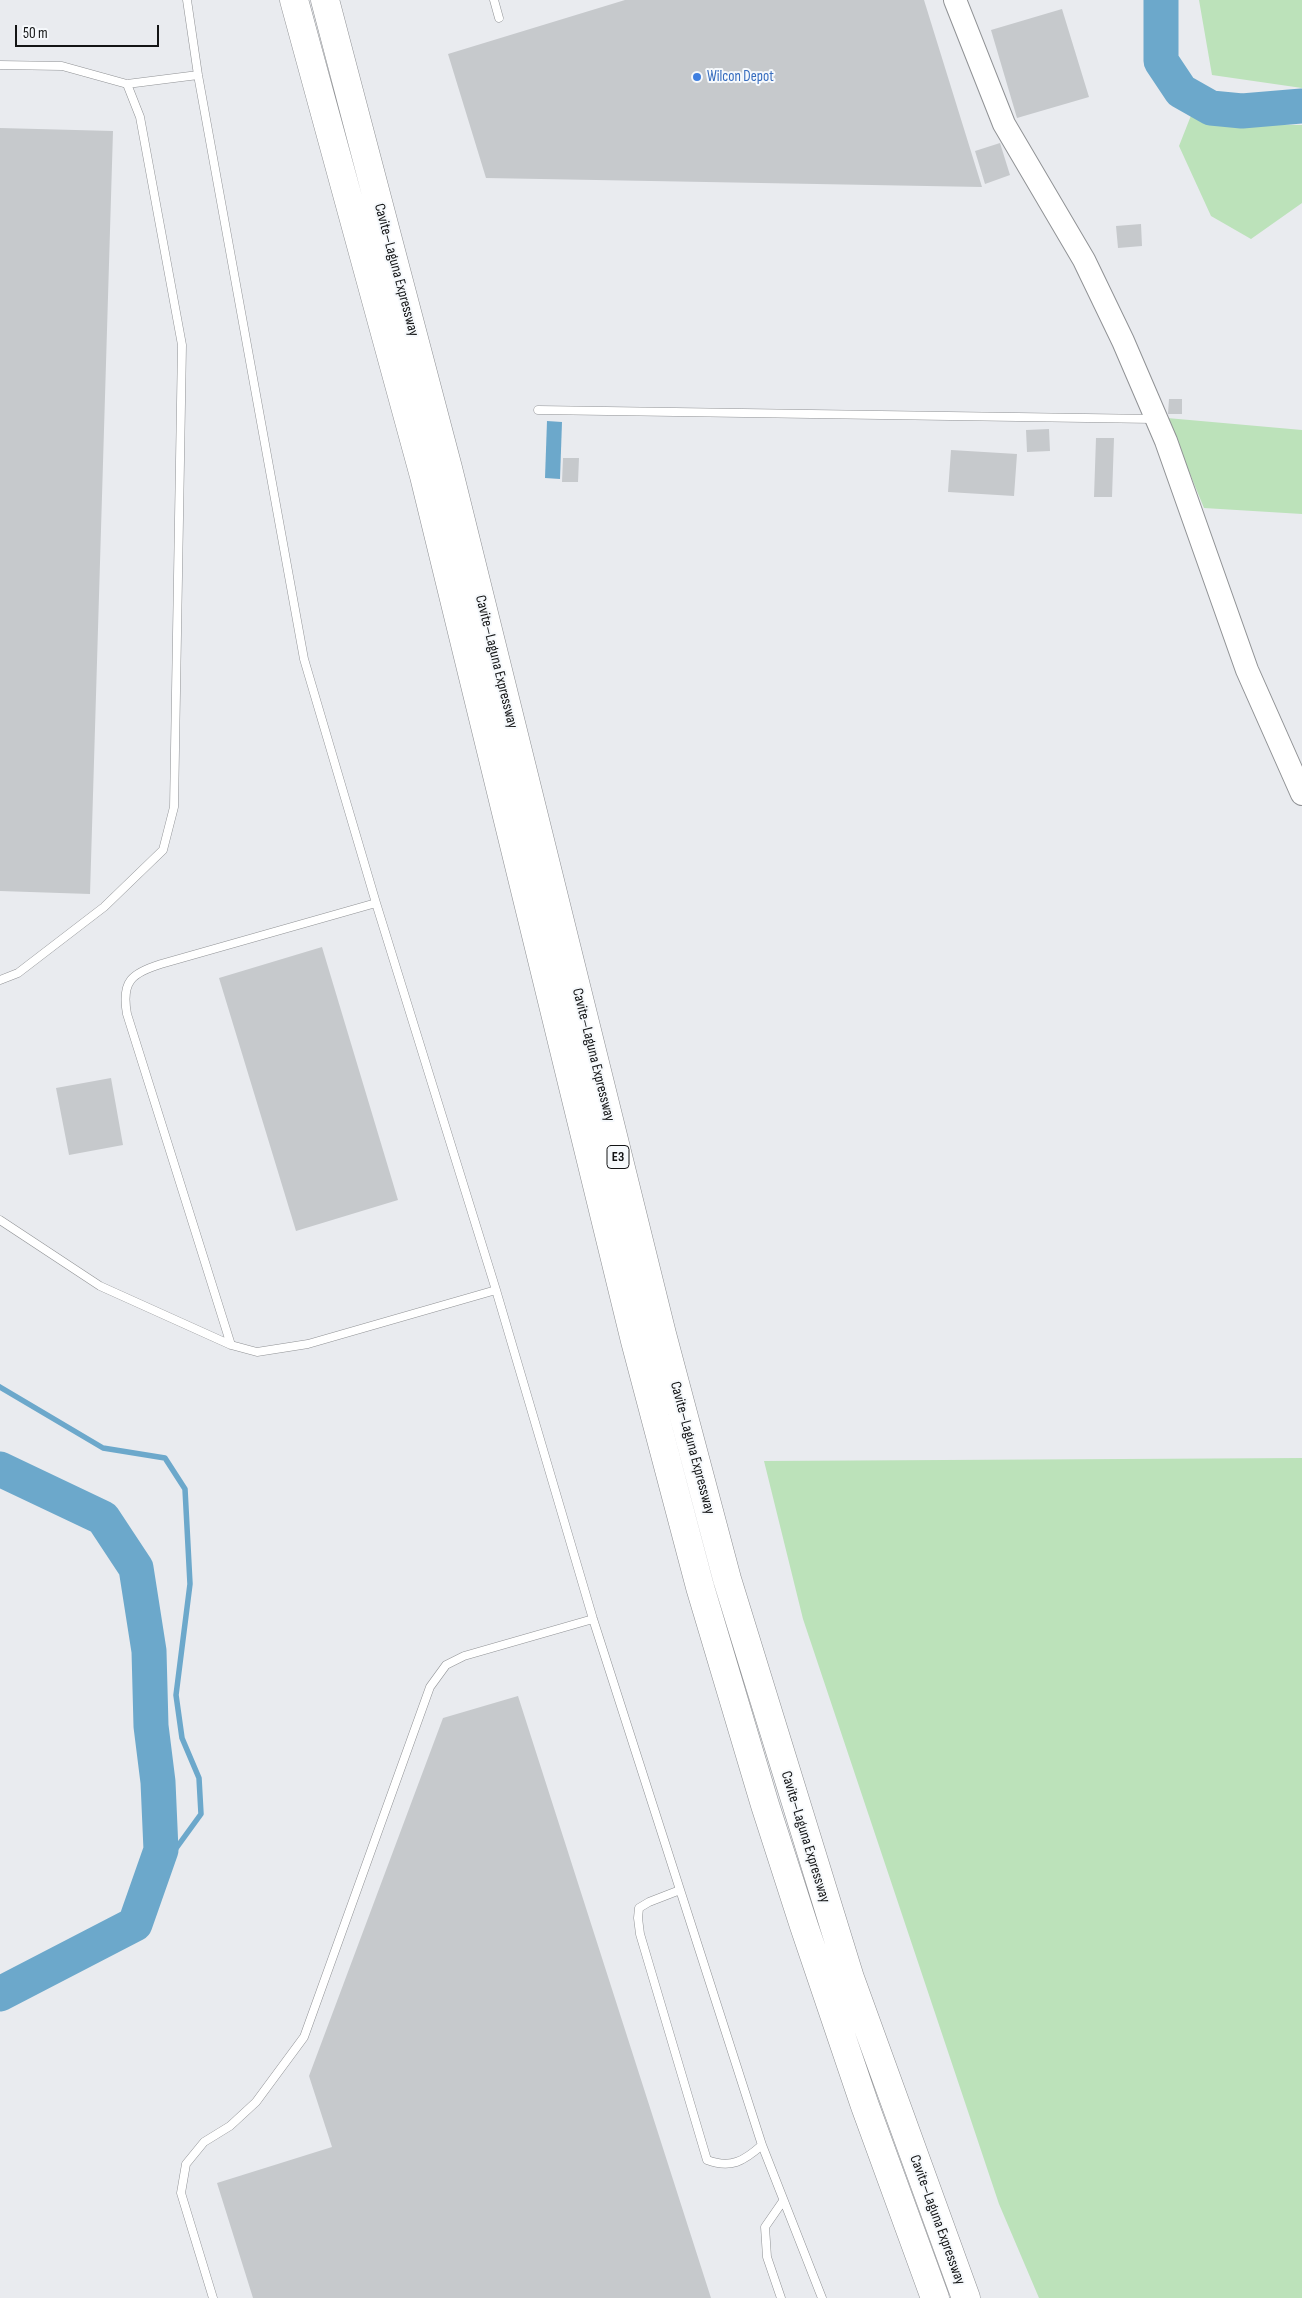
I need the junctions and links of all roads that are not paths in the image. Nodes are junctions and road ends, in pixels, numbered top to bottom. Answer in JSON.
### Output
{"nodes":[{"id":1,"x":188,"y":0,"type":"edge"},
{"id":2,"x":294,"y":0,"type":"edge"},
{"id":3,"x":325,"y":0,"type":"edge"},
{"id":4,"x":494,"y":0,"type":"edge"},
{"id":5,"x":955,"y":0,"type":"edge"},
{"id":6,"x":499,"y":18,"type":"dead end"},
{"id":7,"x":0,"y":64,"type":"edge"},
{"id":8,"x":198,"y":75,"type":"junction"},
{"id":9,"x":127,"y":84,"type":"junction"},
{"id":10,"x":538,"y":410,"type":"dead end"},
{"id":11,"x":1156,"y":420,"type":"junction"},
{"id":12,"x":1302,"y":794,"type":"edge"},
{"id":13,"x":376,"y":903,"type":"junction"},
{"id":14,"x":0,"y":980,"type":"edge"},
{"id":15,"x":0,"y":1220,"type":"edge"},
{"id":16,"x":496,"y":1290,"type":"junction"},
{"id":17,"x":231,"y":1345,"type":"junction"},
{"id":18,"x":593,"y":1619,"type":"junction"},
{"id":19,"x":680,"y":1890,"type":"junction"},
{"id":20,"x":762,"y":2145,"type":"junction"},
{"id":21,"x":783,"y":2201,"type":"junction"},
{"id":22,"x":213,"y":2298,"type":"edge"},
{"id":23,"x":781,"y":2298,"type":"edge"},
{"id":24,"x":822,"y":2298,"type":"edge"},
{"id":25,"x":935,"y":2298,"type":"edge"},
{"id":26,"x":966,"y":2298,"type":"edge"}],
"edges":[{"from":1,"to":8,"type":"lane"},
{"from":2,"to":25,"type":"highway","name":"Cavite–Laguna Expressway","number":"E3"},
{"from":3,"to":26,"type":"highway","name":"Cavite–Laguna Expressway","number":"E3"},
{"from":4,"to":6,"type":"lane"},
{"from":5,"to":11,"type":"street"},
{"from":7,"to":9,"type":"lane"},
{"from":8,"to":9,"type":"lane"},
{"from":8,"to":13,"type":"lane"},
{"from":9,"to":14,"type":"lane"},
{"from":10,"to":11,"type":"lane"},
{"from":11,"to":12,"type":"street"},
{"from":13,"to":16,"type":"lane"},
{"from":13,"to":17,"type":"lane"},
{"from":15,"to":17,"type":"lane"},
{"from":16,"to":17,"type":"lane"},
{"from":16,"to":18,"type":"lane"},
{"from":18,"to":19,"type":"lane"},
{"from":18,"to":22,"type":"lane"},
{"from":19,"to":20,"type":"lane"},
{"from":19,"to":20,"type":"lane"},
{"from":20,"to":21,"type":"lane"},
{"from":21,"to":23,"type":"lane"},
{"from":21,"to":24,"type":"lane"}]}
